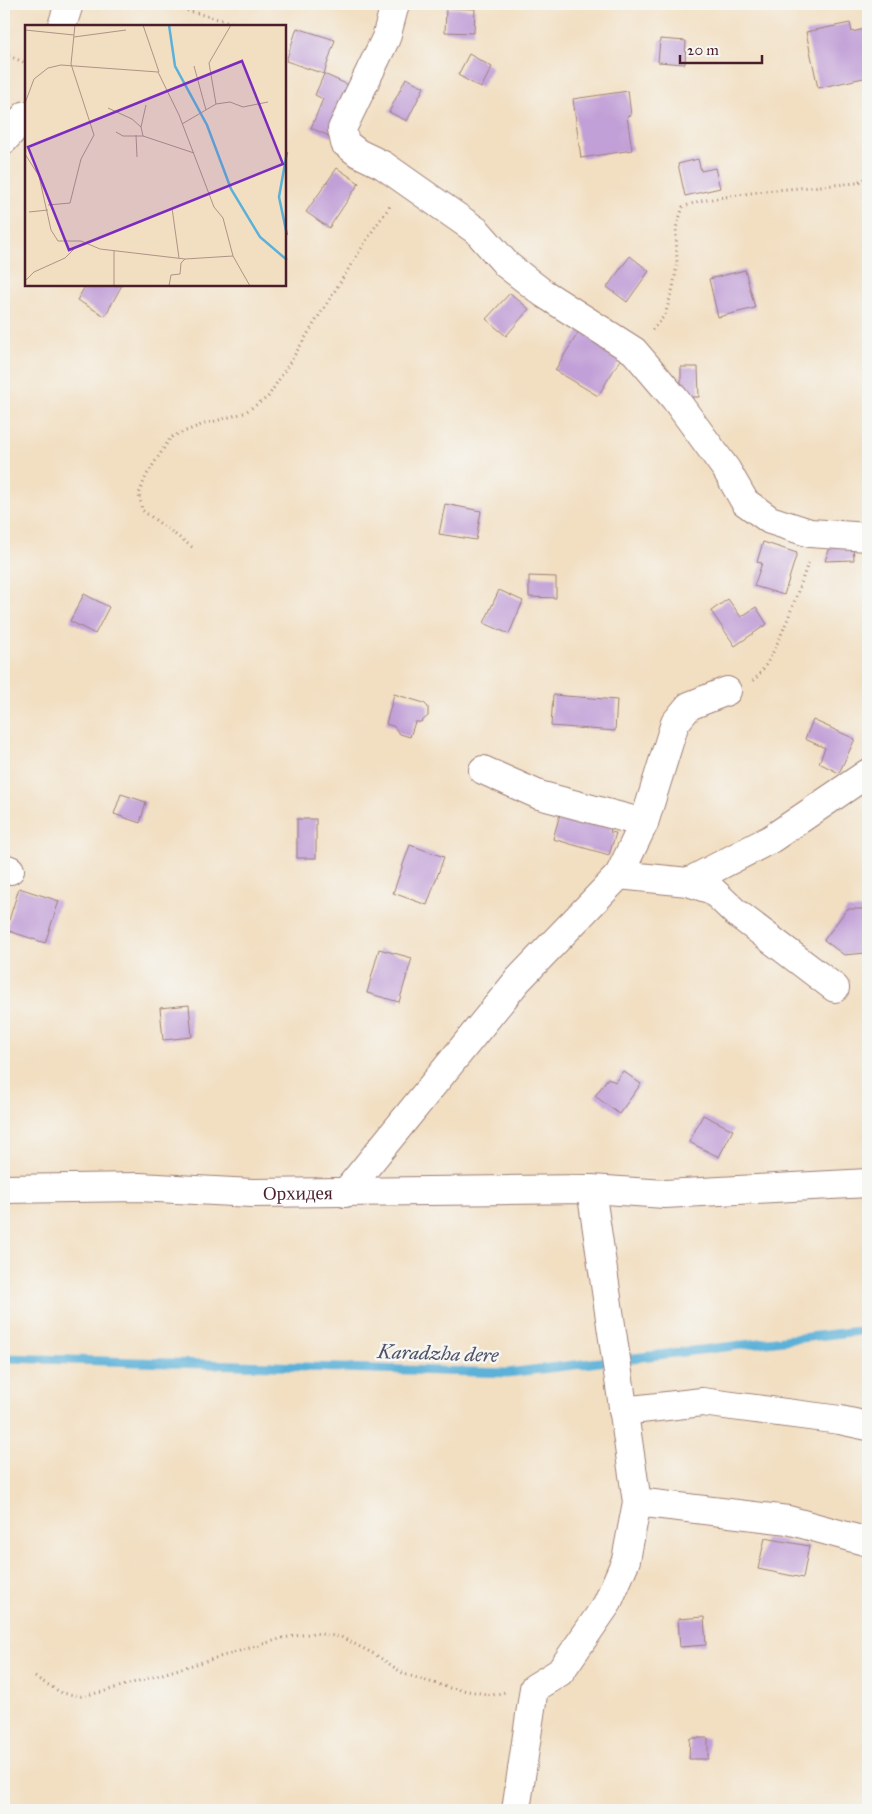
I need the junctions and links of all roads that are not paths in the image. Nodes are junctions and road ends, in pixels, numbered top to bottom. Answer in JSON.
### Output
{"nodes":[{"id":1,"x":69,"y":4,"type":"edge"},
{"id":2,"x":395,"y":4,"type":"edge"},
{"id":3,"x":62,"y":25,"type":"edge"},
{"id":4,"x":25,"y":116,"type":"edge"},
{"id":5,"x":4,"y":140,"type":"edge"},
{"id":6,"x":868,"y":537,"type":"edge"},
{"id":7,"x":727,"y":690,"type":"road end"},
{"id":8,"x":483,"y":770,"type":"dead end"},
{"id":9,"x":868,"y":772,"type":"edge"},
{"id":10,"x":644,"y":823,"type":"junction"},
{"id":11,"x":619,"y":875,"type":"junction"},
{"id":12,"x":688,"y":882,"type":"junction"},
{"id":13,"x":835,"y":988,"type":"dead end"},
{"id":14,"x":868,"y":1183,"type":"edge"},
{"id":15,"x":4,"y":1189,"type":"edge"},
{"id":16,"x":591,"y":1189,"type":"junction"},
{"id":17,"x":345,"y":1192,"type":"junction"},
{"id":18,"x":623,"y":1411,"type":"junction"},
{"id":19,"x":868,"y":1426,"type":"edge"},
{"id":20,"x":637,"y":1502,"type":"junction"},
{"id":21,"x":868,"y":1542,"type":"edge"},
{"id":22,"x":516,"y":1810,"type":"edge"}],
"edges":[{"from":1,"to":3,"type":"street"},
{"from":2,"to":6,"type":"street"},
{"from":4,"to":5,"type":"street"},
{"from":7,"to":10,"type":"street"},
{"from":8,"to":10,"type":"street"},
{"from":9,"to":12,"type":"street"},
{"from":10,"to":11,"type":"street"},
{"from":11,"to":12,"type":"street"},
{"from":11,"to":17,"type":"street"},
{"from":12,"to":13,"type":"street"},
{"from":14,"to":16,"type":"street","name":"Орхидея"},
{"from":15,"to":17,"type":"street","name":"Орхидея"},
{"from":16,"to":17,"type":"street","name":"Орхидея"},
{"from":16,"to":18,"type":"street"},
{"from":18,"to":19,"type":"street"},
{"from":18,"to":20,"type":"street"},
{"from":20,"to":21,"type":"street"},
{"from":20,"to":22,"type":"street"}]}
